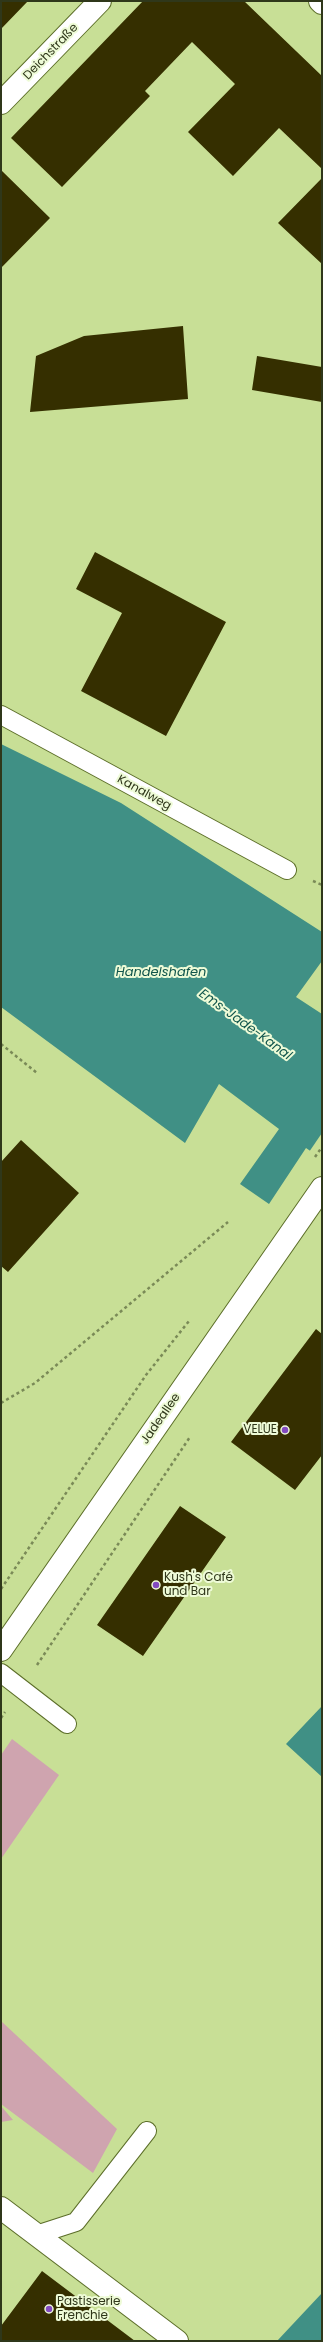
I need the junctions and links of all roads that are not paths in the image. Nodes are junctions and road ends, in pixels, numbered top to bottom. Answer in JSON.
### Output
{"nodes":[{"id":1,"x":100,"y":1,"type":"edge"},
{"id":2,"x":1,"y":103,"type":"edge"},
{"id":3,"x":1,"y":715,"type":"edge"},
{"id":4,"x":287,"y":870,"type":"dead end"},
{"id":5,"x":322,"y":1188,"type":"edge"},
{"id":6,"x":1,"y":1650,"type":"edge"},
{"id":7,"x":1,"y":1673,"type":"edge"},
{"id":8,"x":67,"y":1724,"type":"dead end"},
{"id":9,"x":147,"y":2131,"type":"dead end"},
{"id":10,"x":4,"y":2218,"type":"edge"},
{"id":11,"x":36,"y":2235,"type":"junction"},
{"id":12,"x":177,"y":2341,"type":"edge"}],
"edges":[{"from":1,"to":2,"type":"street","name":"Deichstraße"},
{"from":3,"to":4,"type":"lane","name":"Kanalweg"},
{"from":5,"to":6,"type":"street","name":"Jadeallee"},
{"from":7,"to":8,"type":"lane"},
{"from":9,"to":11,"type":"lane"},
{"from":10,"to":11,"type":"street"},
{"from":11,"to":12,"type":"street"}]}
